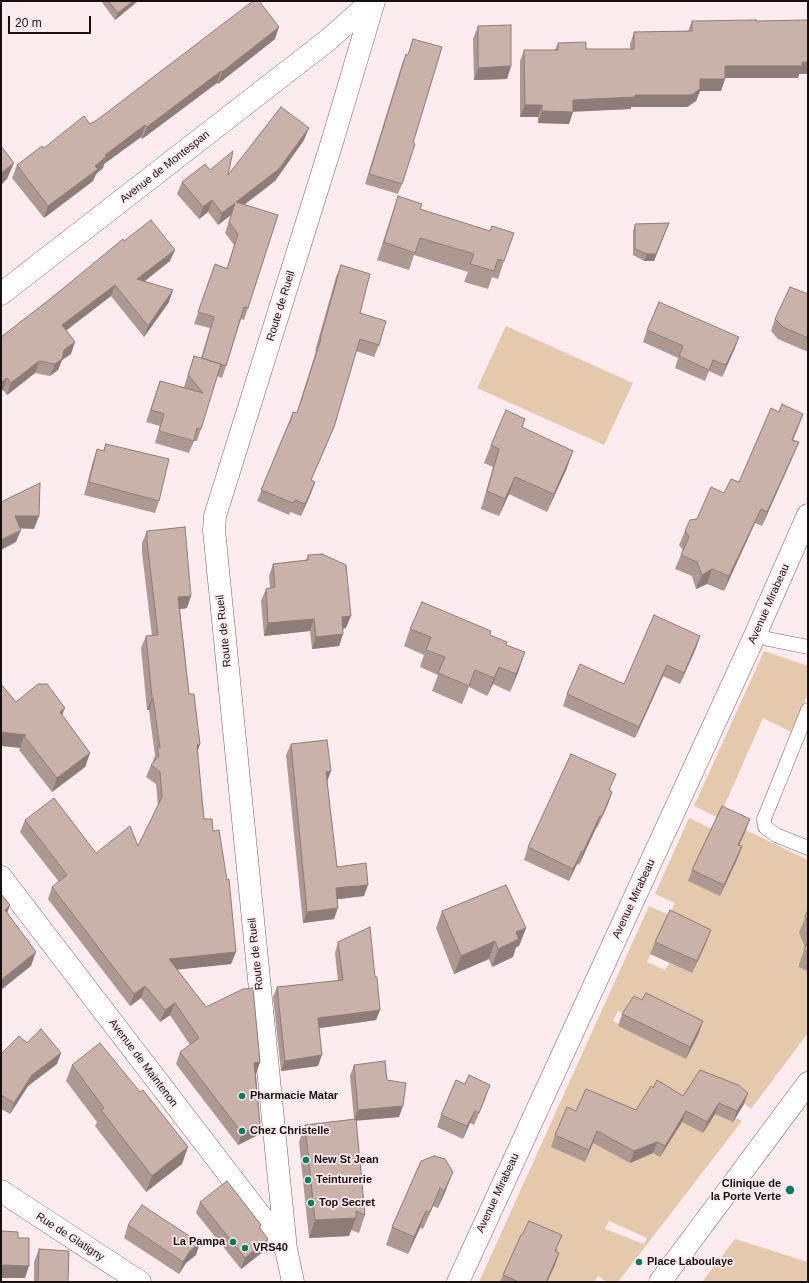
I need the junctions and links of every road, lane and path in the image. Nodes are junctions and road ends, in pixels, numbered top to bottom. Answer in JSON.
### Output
{"nodes":[{"id":1,"x":373,"y":1,"type":"edge"},
{"id":2,"x":1,"y":294,"type":"edge"},
{"id":3,"x":808,"y":515,"type":"edge"},
{"id":4,"x":756,"y":633,"type":"junction"},
{"id":5,"x":808,"y":647,"type":"edge"},
{"id":6,"x":808,"y":710,"type":"edge"},
{"id":7,"x":808,"y":848,"type":"edge"},
{"id":8,"x":1,"y":877,"type":"edge"},
{"id":9,"x":808,"y":1083,"type":"edge"},
{"id":10,"x":1,"y":1191,"type":"edge"},
{"id":11,"x":1,"y":1206,"type":"edge"},
{"id":12,"x":24,"y":1207,"type":"junction"},
{"id":13,"x":286,"y":1249,"type":"junction"},
{"id":14,"x":140,"y":1282,"type":"edge"},
{"id":15,"x":293,"y":1282,"type":"edge"},
{"id":16,"x":458,"y":1282,"type":"edge"},
{"id":17,"x":660,"y":1282,"type":"edge"}],
"edges":[{"from":1,"to":2,"type":"street","name":"Avenue de Montespan"},
{"from":1,"to":13,"type":"street","name":"Route de Rueil"},
{"from":3,"to":4,"type":"street","name":"Avenue Mirabeau"},
{"from":4,"to":5,"type":"lane"},
{"from":4,"to":16,"type":"street","name":"Avenue Mirabeau"},
{"from":6,"to":7,"type":"lane"},
{"from":8,"to":13,"type":"street","name":"Avenue de Maintenon"},
{"from":9,"to":17,"type":"street"},
{"from":10,"to":12,"type":"street","name":"Rue de Glatigny"},
{"from":11,"to":12,"type":"street"},
{"from":12,"to":14,"type":"street","name":"Rue de Glatigny"},
{"from":13,"to":15,"type":"street","name":"Route de Rueil"}]}
